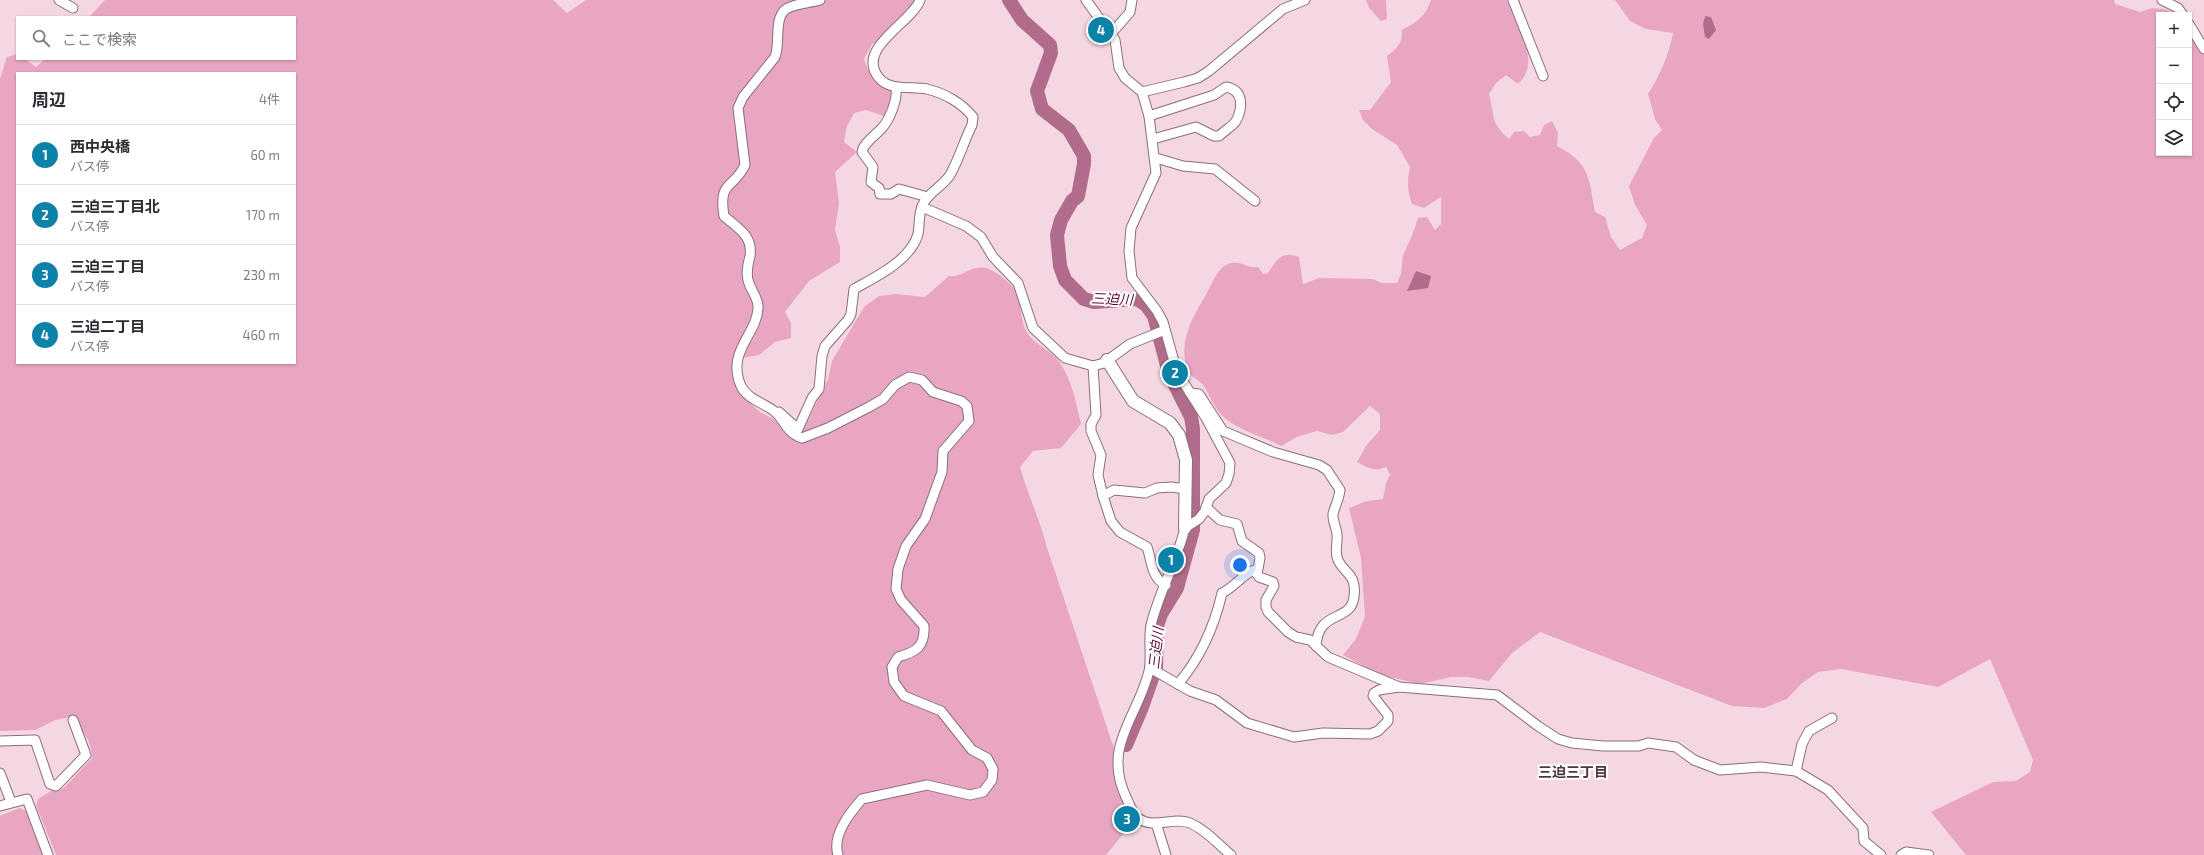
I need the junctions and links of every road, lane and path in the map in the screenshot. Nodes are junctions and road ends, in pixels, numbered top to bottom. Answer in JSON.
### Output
{"nodes":[{"id":1,"x":59,"y":0,"type":"edge"},
{"id":2,"x":820,"y":0,"type":"edge"},
{"id":3,"x":920,"y":0,"type":"edge"},
{"id":4,"x":1086,"y":0,"type":"edge"},
{"id":5,"x":1132,"y":0,"type":"edge"},
{"id":6,"x":1305,"y":0,"type":"edge"},
{"id":7,"x":1513,"y":0,"type":"edge"},
{"id":8,"x":2162,"y":0,"type":"edge"},
{"id":9,"x":73,"y":8,"type":"dead end"},
{"id":10,"x":2181,"y":12,"type":"edge"},
{"id":11,"x":2192,"y":29,"type":"edge"},
{"id":12,"x":1111,"y":34,"type":"junction"},
{"id":13,"x":2204,"y":49,"type":"edge"},
{"id":14,"x":1543,"y":76,"type":"dead end"},
{"id":15,"x":896,"y":87,"type":"junction"},
{"id":16,"x":1142,"y":92,"type":"junction"},
{"id":17,"x":1149,"y":116,"type":"junction"},
{"id":18,"x":1153,"y":140,"type":"junction"},
{"id":19,"x":1156,"y":158,"type":"junction"},
{"id":20,"x":928,"y":197,"type":"junction"},
{"id":21,"x":1254,"y":201,"type":"dead end"},
{"id":22,"x":922,"y":207,"type":"junction"},
{"id":23,"x":1161,"y":331,"type":"junction"},
{"id":24,"x":1107,"y":360,"type":"junction"},
{"id":25,"x":1093,"y":366,"type":"junction"},
{"id":26,"x":1190,"y":393,"type":"junction"},
{"id":27,"x":775,"y":412,"type":"junction"},
{"id":28,"x":1186,"y":489,"type":"junction"},
{"id":29,"x":1103,"y":496,"type":"junction"},
{"id":30,"x":1206,"y":507,"type":"junction"},
{"id":31,"x":1188,"y":526,"type":"junction"},
{"id":32,"x":1257,"y":569,"type":"junction"},
{"id":33,"x":1166,"y":585,"type":"junction"},
{"id":34,"x":1316,"y":646,"type":"junction"},
{"id":35,"x":1153,"y":670,"type":"junction"},
{"id":36,"x":1178,"y":684,"type":"junction"},
{"id":37,"x":1399,"y":687,"type":"junction"},
{"id":38,"x":1832,"y":718,"type":"dead end"},
{"id":39,"x":73,"y":720,"type":"dead end"},
{"id":40,"x":0,"y":741,"type":"edge"},
{"id":41,"x":1796,"y":771,"type":"junction"},
{"id":42,"x":0,"y":773,"type":"edge"},
{"id":43,"x":11,"y":802,"type":"junction"},
{"id":44,"x":0,"y":806,"type":"edge"},
{"id":45,"x":1156,"y":823,"type":"junction"},
{"id":46,"x":48,"y":855,"type":"edge"},
{"id":47,"x":838,"y":855,"type":"edge"},
{"id":48,"x":1166,"y":855,"type":"edge"},
{"id":49,"x":1231,"y":855,"type":"edge"},
{"id":50,"x":1881,"y":855,"type":"edge"},
{"id":51,"x":1901,"y":855,"type":"edge"},
{"id":52,"x":1929,"y":855,"type":"edge"}],
"edges":[{"from":1,"to":9,"type":"street"},
{"from":2,"to":27,"type":"street"},
{"from":3,"to":15,"type":"street"},
{"from":4,"to":12,"type":"street"},
{"from":5,"to":12,"type":"street"},
{"from":6,"to":16,"type":"street"},
{"from":7,"to":14,"type":"street"},
{"from":8,"to":10,"type":"street"},
{"from":11,"to":13,"type":"street"},
{"from":12,"to":16,"type":"street"},
{"from":15,"to":20,"type":"street"},
{"from":15,"to":20,"type":"street"},
{"from":16,"to":17,"type":"street"},
{"from":17,"to":18,"type":"street"},
{"from":17,"to":18,"type":"street"},
{"from":18,"to":19,"type":"street"},
{"from":19,"to":21,"type":"street"},
{"from":19,"to":23,"type":"street"},
{"from":20,"to":22,"type":"street"},
{"from":22,"to":25,"type":"street"},
{"from":22,"to":27,"type":"street"},
{"from":23,"to":24,"type":"street"},
{"from":23,"to":26,"type":"street"},
{"from":24,"to":25,"type":"street"},
{"from":24,"to":28,"type":"street"},
{"from":25,"to":29,"type":"street"},
{"from":26,"to":30,"type":"street"},
{"from":26,"to":34,"type":"street"},
{"from":27,"to":47,"type":"street"},
{"from":28,"to":29,"type":"street"},
{"from":28,"to":31,"type":"street"},
{"from":29,"to":33,"type":"street"},
{"from":30,"to":31,"type":"street"},
{"from":30,"to":32,"type":"street"},
{"from":31,"to":33,"type":"street"},
{"from":32,"to":34,"type":"street"},
{"from":32,"to":36,"type":"street"},
{"from":33,"to":35,"type":"street"},
{"from":34,"to":37,"type":"street"},
{"from":35,"to":36,"type":"street"},
{"from":35,"to":45,"type":"street"},
{"from":36,"to":37,"type":"street"},
{"from":37,"to":41,"type":"street"},
{"from":38,"to":41,"type":"street"},
{"from":39,"to":40,"type":"street"},
{"from":41,"to":50,"type":"street"},
{"from":42,"to":43,"type":"street"},
{"from":43,"to":44,"type":"street"},
{"from":43,"to":46,"type":"street"},
{"from":45,"to":48,"type":"street"},
{"from":45,"to":49,"type":"street"},
{"from":51,"to":52,"type":"street"}]}
